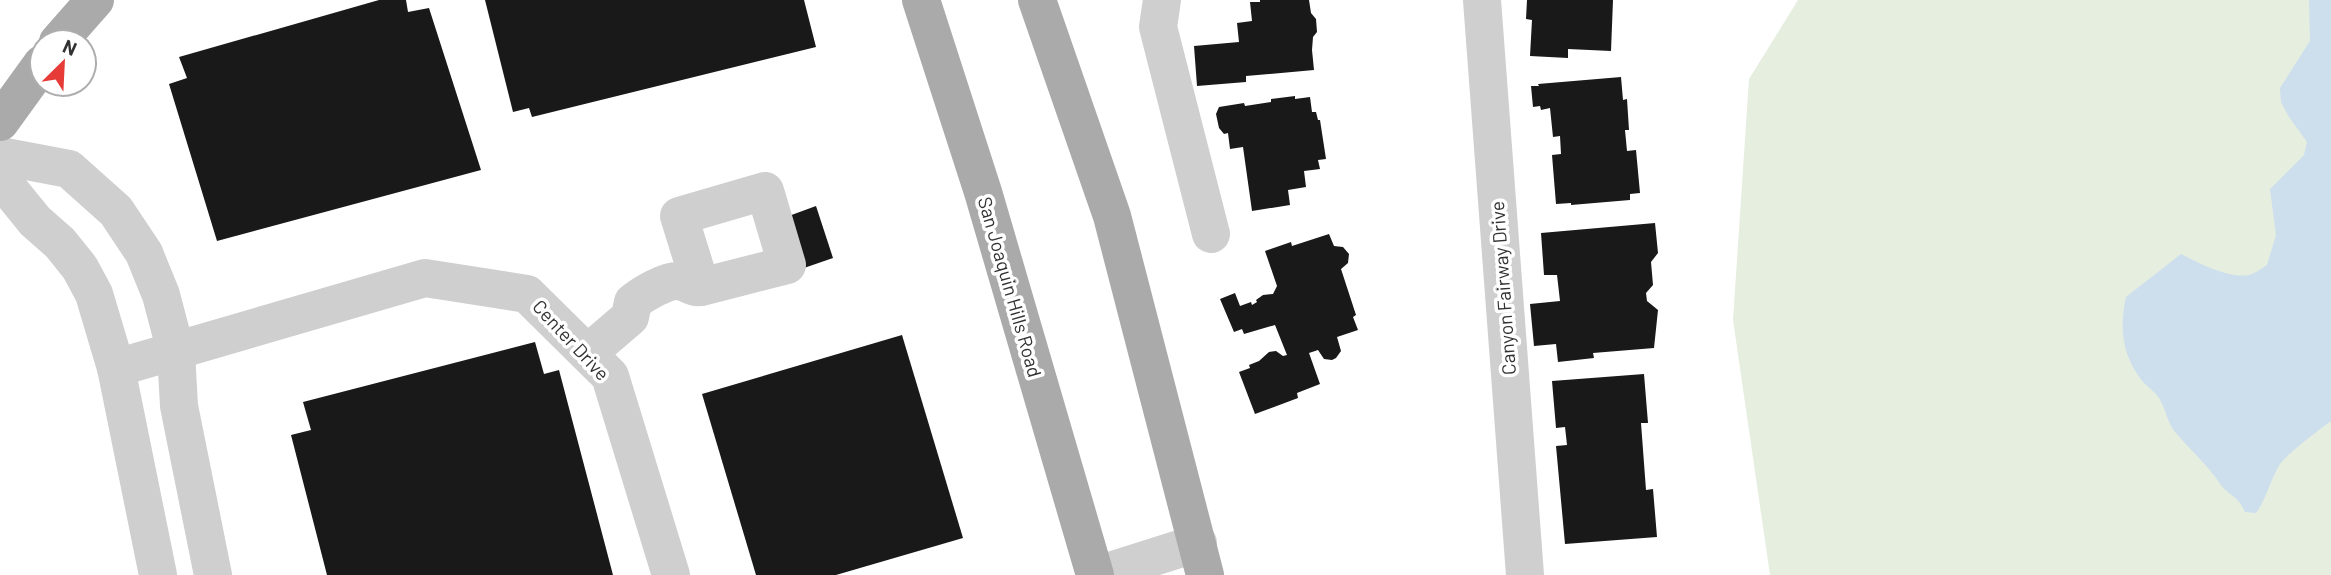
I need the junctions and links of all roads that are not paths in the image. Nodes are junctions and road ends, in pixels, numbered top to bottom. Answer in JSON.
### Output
{"nodes":[{"id":1,"x":95,"y":0,"type":"edge"},
{"id":2,"x":922,"y":0,"type":"edge"},
{"id":3,"x":1037,"y":0,"type":"edge"},
{"id":4,"x":1162,"y":0,"type":"edge"},
{"id":5,"x":1482,"y":0,"type":"edge"},
{"id":6,"x":70,"y":28,"type":"edge"},
{"id":7,"x":28,"y":83,"type":"edge"},
{"id":8,"x":0,"y":122,"type":"edge"},
{"id":9,"x":0,"y":156,"type":"edge"},
{"id":10,"x":0,"y":178,"type":"edge"},
{"id":11,"x":1212,"y":234,"type":"dead end"},
{"id":12,"x":698,"y":287,"type":"dead end"},
{"id":13,"x":176,"y":352,"type":"junction"},
{"id":14,"x":588,"y":354,"type":"junction"},
{"id":15,"x":116,"y":368,"type":"junction"},
{"id":16,"x":1202,"y":559,"type":"edge"},
{"id":17,"x":158,"y":575,"type":"edge"},
{"id":18,"x":213,"y":575,"type":"edge"},
{"id":19,"x":671,"y":575,"type":"edge"},
{"id":20,"x":1096,"y":575,"type":"edge"},
{"id":21,"x":1525,"y":575,"type":"edge"}],
"edges":[{"from":1,"to":6,"type":"main road"},
{"from":2,"to":20,"type":"main road","name":"San Joaquin Hills Road"},
{"from":3,"to":16,"type":"main road"},
{"from":4,"to":11,"type":"street"},
{"from":5,"to":21,"type":"street","name":"Canyon Fairway Drive"},
{"from":7,"to":8,"type":"main road"},
{"from":9,"to":13,"type":"street"},
{"from":10,"to":15,"type":"street"},
{"from":12,"to":14,"type":"street"},
{"from":13,"to":14,"type":"street","name":"Center Drive"},
{"from":13,"to":15,"type":"street","name":"Center Drive"},
{"from":13,"to":18,"type":"street"},
{"from":14,"to":19,"type":"street","name":"Center Drive"},
{"from":15,"to":17,"type":"street"},
{"from":16,"to":20,"type":"street"}]}
